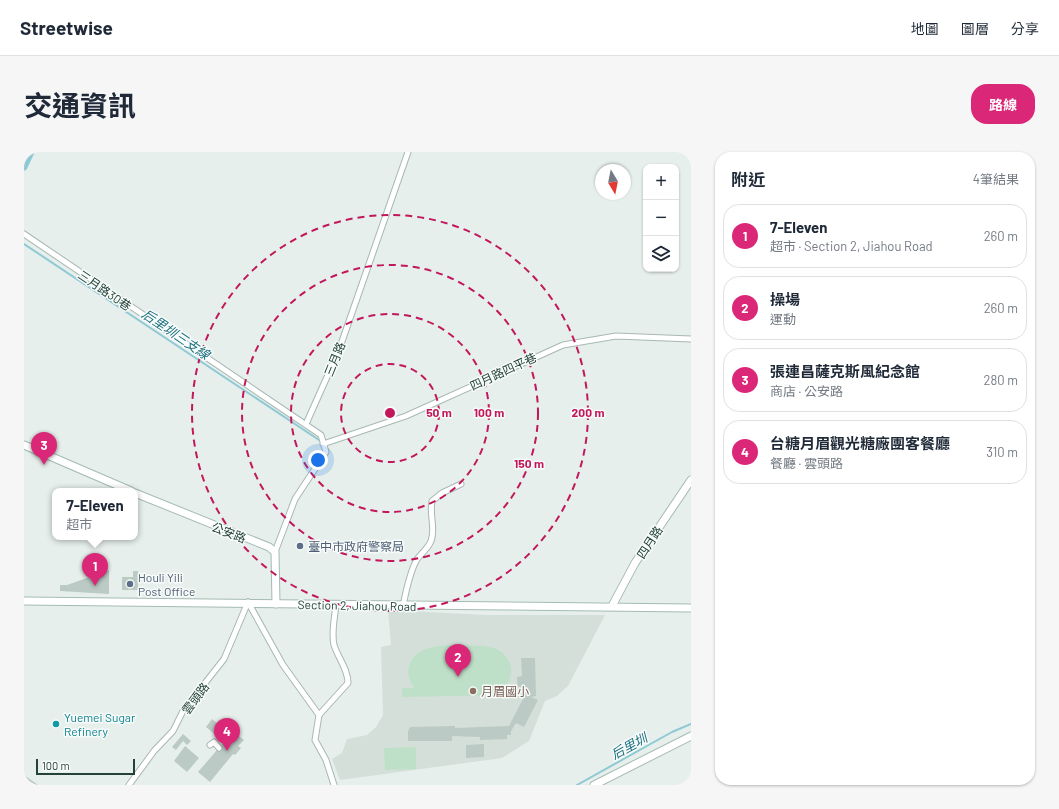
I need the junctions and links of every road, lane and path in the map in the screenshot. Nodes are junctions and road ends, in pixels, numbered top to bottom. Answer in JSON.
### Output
{"nodes":[{"id":1,"x":408,"y":152,"type":"edge"},
{"id":2,"x":24,"y":234,"type":"edge"},
{"id":3,"x":691,"y":339,"type":"edge"},
{"id":4,"x":306,"y":424,"type":"junction"},
{"id":5,"x":323,"y":444,"type":"junction"},
{"id":6,"x":24,"y":445,"type":"edge"},
{"id":7,"x":691,"y":480,"type":"edge"},
{"id":8,"x":461,"y":484,"type":"dead end"},
{"id":9,"x":124,"y":488,"type":"edge"},
{"id":10,"x":138,"y":494,"type":"edge"},
{"id":11,"x":275,"y":552,"type":"junction"},
{"id":12,"x":24,"y":601,"type":"edge"},
{"id":13,"x":248,"y":602,"type":"junction"},
{"id":14,"x":276,"y":604,"type":"junction"},
{"id":15,"x":336,"y":604,"type":"junction"},
{"id":16,"x":403,"y":606,"type":"junction"},
{"id":17,"x":612,"y":606,"type":"junction"},
{"id":18,"x":691,"y":608,"type":"edge"},
{"id":19,"x":319,"y":716,"type":"junction"},
{"id":20,"x":691,"y":736,"type":"edge"},
{"id":21,"x":210,"y":745,"type":"dead end"},
{"id":22,"x":219,"y":748,"type":"dead end"},
{"id":23,"x":129,"y":785,"type":"edge"},
{"id":24,"x":334,"y":785,"type":"edge"},
{"id":25,"x":594,"y":785,"type":"edge"}],
"edges":[{"from":1,"to":4,"type":"street","name":"三月路"},
{"from":2,"to":4,"type":"street","name":"三月路30巷"},
{"from":3,"to":5,"type":"street","name":"四月路四平巷"},
{"from":4,"to":5,"type":"street"},
{"from":5,"to":11,"type":"street"},
{"from":6,"to":9,"type":"main road"},
{"from":7,"to":17,"type":"main road","name":"四月路"},
{"from":8,"to":16,"type":"street"},
{"from":10,"to":11,"type":"main road","name":"公安路"},
{"from":11,"to":14,"type":"main road"},
{"from":12,"to":13,"type":"main road","name":"Section 2, Jiahou Road"},
{"from":13,"to":14,"type":"main road","name":"Section 2, Jiahou Road"},
{"from":13,"to":19,"type":"street"},
{"from":13,"to":23,"type":"street","name":"雲頭路"},
{"from":14,"to":15,"type":"main road","name":"Section 2, Jiahou Road"},
{"from":15,"to":16,"type":"main road","name":"Section 2, Jiahou Road"},
{"from":15,"to":19,"type":"street"},
{"from":16,"to":17,"type":"main road","name":"Section 2, Jiahou Road"},
{"from":17,"to":18,"type":"main road","name":"Section 2, Jiahou Road"},
{"from":19,"to":24,"type":"street"},
{"from":20,"to":25,"type":"main road"},
{"from":21,"to":22,"type":"street"}]}
